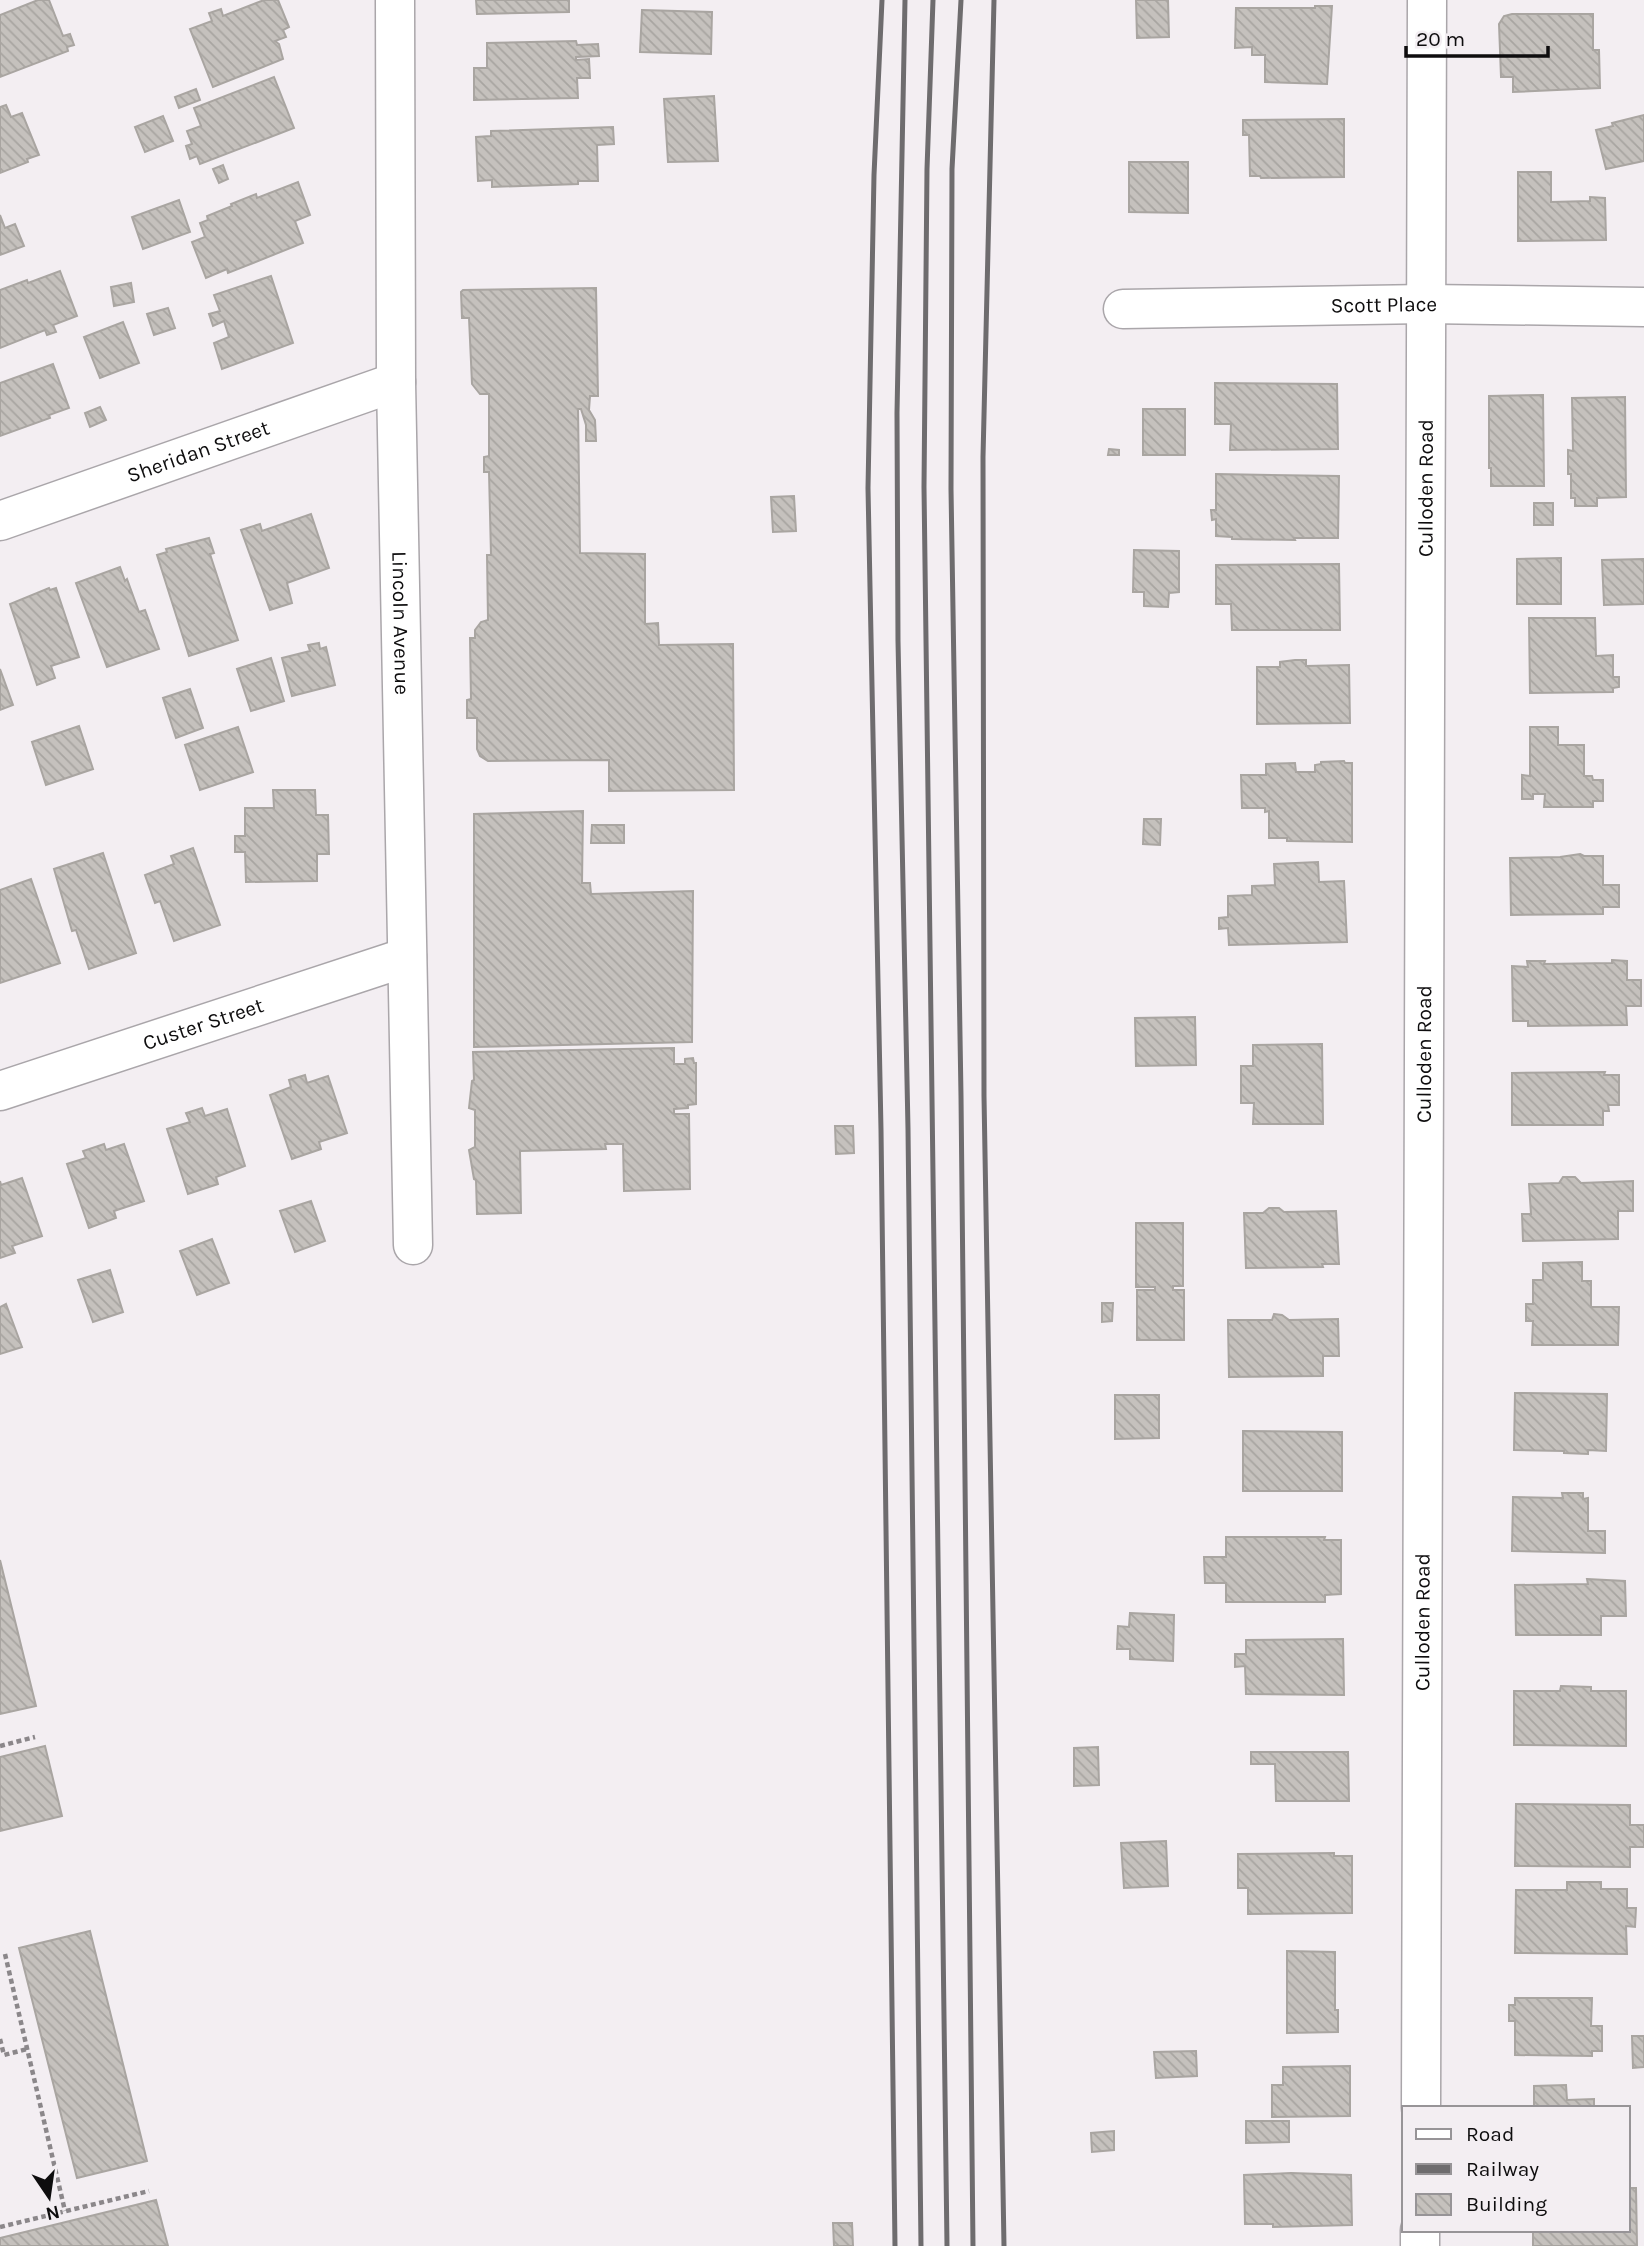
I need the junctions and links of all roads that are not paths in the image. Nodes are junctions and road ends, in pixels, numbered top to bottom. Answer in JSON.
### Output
{"nodes":[{"id":1,"x":395,"y":0,"type":"edge"},
{"id":2,"x":1427,"y":0,"type":"edge"},
{"id":3,"x":1426,"y":304,"type":"junction"},
{"id":4,"x":1644,"y":307,"type":"edge"},
{"id":5,"x":1123,"y":309,"type":"dead end"},
{"id":6,"x":396,"y":382,"type":"junction"},
{"id":7,"x":0,"y":521,"type":"edge"},
{"id":8,"x":407,"y":957,"type":"junction"},
{"id":9,"x":0,"y":1091,"type":"edge"},
{"id":10,"x":413,"y":1245,"type":"dead end"},
{"id":11,"x":1421,"y":2106,"type":"edge"}],
"edges":[{"from":1,"to":6,"type":"street","name":"Lincoln Avenue"},
{"from":2,"to":3,"type":"street","name":"Culloden Road"},
{"from":3,"to":4,"type":"street","name":"Scott Place"},
{"from":3,"to":5,"type":"street","name":"Scott Place"},
{"from":3,"to":11,"type":"street","name":"Culloden Road"},
{"from":6,"to":7,"type":"street","name":"Sheridan Street"},
{"from":6,"to":8,"type":"street","name":"Lincoln Avenue"},
{"from":8,"to":9,"type":"street","name":"Custer Street"},
{"from":8,"to":10,"type":"street","name":"Lincoln Avenue"}]}
